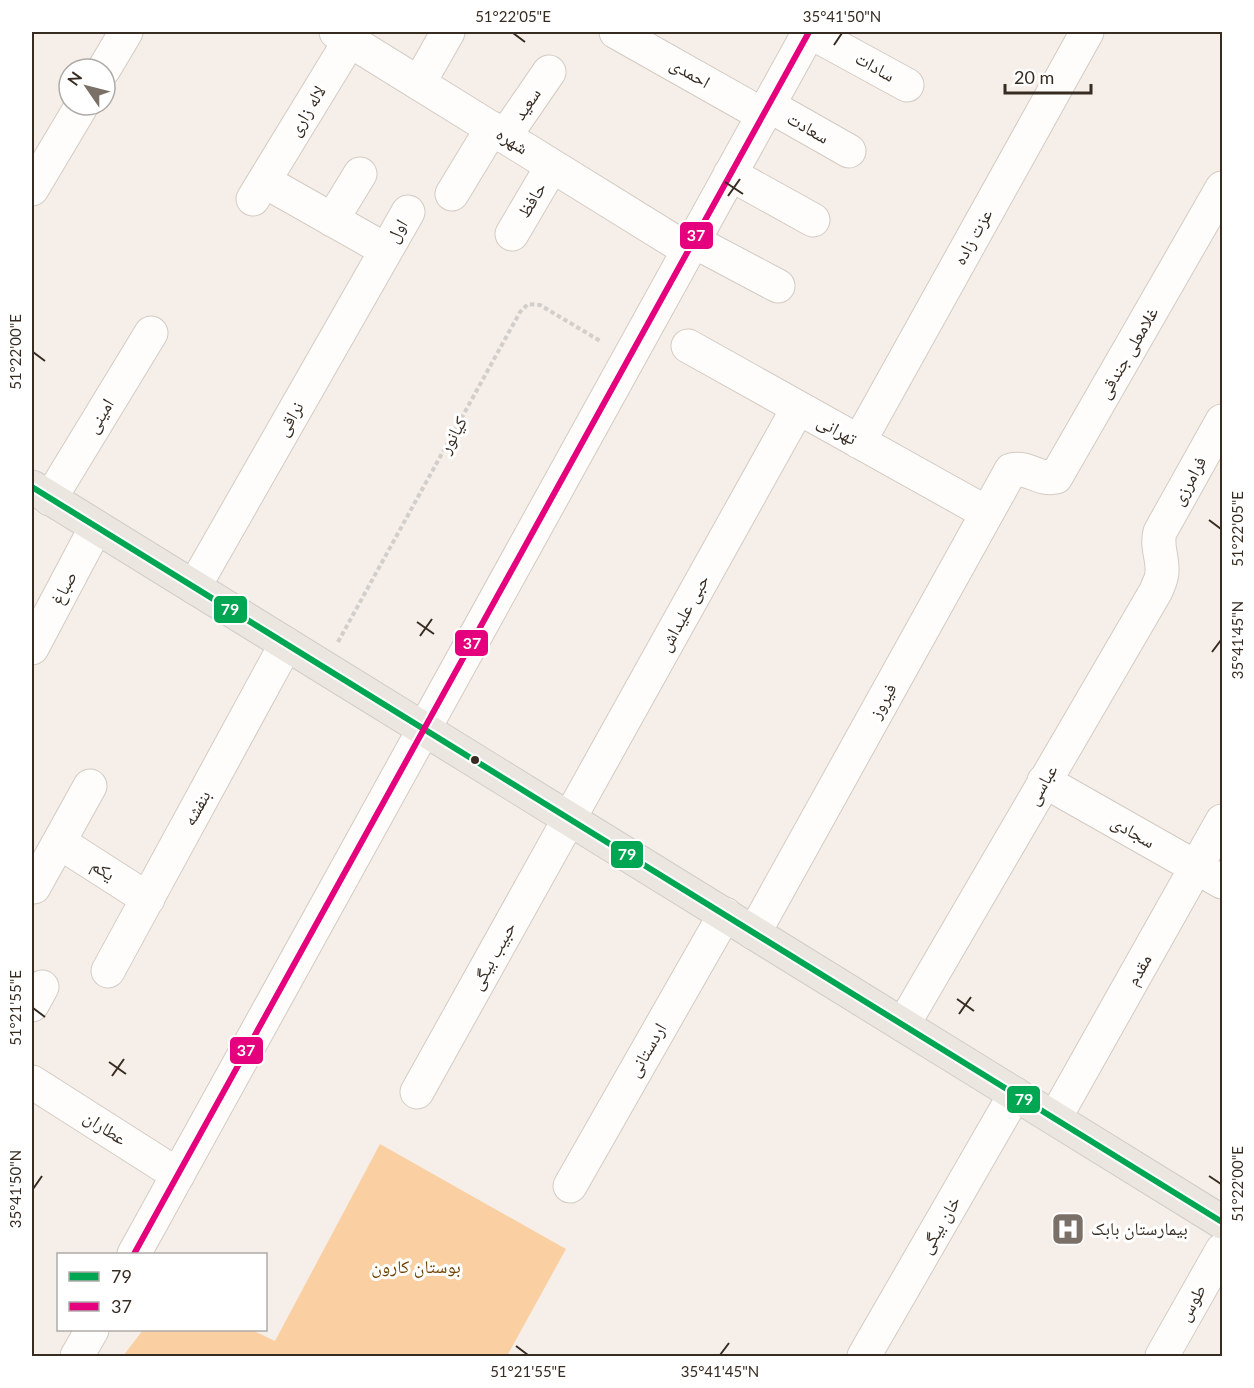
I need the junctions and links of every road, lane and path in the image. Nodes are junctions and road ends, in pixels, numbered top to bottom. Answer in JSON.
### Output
{"nodes":[{"id":1,"x":126,"y":32,"type":"edge"},
{"id":2,"x":448,"y":32,"type":"edge"},
{"id":3,"x":810,"y":32,"type":"edge"},
{"id":4,"x":1087,"y":32,"type":"edge"},
{"id":5,"x":632,"y":35,"type":"edge"},
{"id":6,"x":343,"y":36,"type":"edge"},
{"id":7,"x":111,"y":57,"type":"edge"},
{"id":8,"x":549,"y":72,"type":"dead end"},
{"id":9,"x":419,"y":83,"type":"junction"},
{"id":10,"x":908,"y":85,"type":"dead end"},
{"id":11,"x":765,"y":110,"type":"junction"},
{"id":12,"x":75,"y":117,"type":"edge"},
{"id":13,"x":498,"y":132,"type":"junction"},
{"id":14,"x":849,"y":151,"type":"dead end"},
{"id":15,"x":552,"y":166,"type":"junction"},
{"id":16,"x":360,"y":174,"type":"dead end"},
{"id":17,"x":730,"y":174,"type":"junction"},
{"id":18,"x":1222,"y":188,"type":"edge"},
{"id":19,"x":32,"y":189,"type":"edge"},
{"id":20,"x":452,"y":194,"type":"dead end"},
{"id":21,"x":408,"y":212,"type":"dead end"},
{"id":22,"x":333,"y":220,"type":"junction"},
{"id":23,"x":813,"y":220,"type":"dead end"},
{"id":24,"x":512,"y":234,"type":"dead end"},
{"id":25,"x":691,"y":246,"type":"junction"},
{"id":26,"x":386,"y":250,"type":"junction"},
{"id":27,"x":778,"y":286,"type":"dead end"},
{"id":28,"x":151,"y":333,"type":"dead end"},
{"id":29,"x":688,"y":346,"type":"dead end"},
{"id":30,"x":628,"y":358,"type":"junction"},
{"id":31,"x":798,"y":408,"type":"junction"},
{"id":32,"x":1222,"y":421,"type":"edge"},
{"id":33,"x":859,"y":442,"type":"junction"},
{"id":34,"x":1011,"y":470,"type":"joint"},
{"id":35,"x":41,"y":493,"type":"edge"},
{"id":36,"x":987,"y":513,"type":"junction"},
{"id":37,"x":96,"y":527,"type":"junction"},
{"id":38,"x":1158,"y":542,"type":"joint"},
{"id":39,"x":194,"y":587,"type":"junction"},
{"id":40,"x":286,"y":644,"type":"junction"},
{"id":41,"x":32,"y":648,"type":"edge"},
{"id":42,"x":324,"y":668,"type":"junction"},
{"id":43,"x":424,"y":729,"type":"junction"},
{"id":44,"x":1044,"y":781,"type":"junction"},
{"id":45,"x":90,"y":786,"type":"dead end"},
{"id":46,"x":570,"y":819,"type":"junction"},
{"id":47,"x":1222,"y":821,"type":"edge"},
{"id":48,"x":59,"y":842,"type":"junction"},
{"id":49,"x":1209,"y":875,"type":"edge"},
{"id":50,"x":34,"y":886,"type":"dead end"},
{"id":51,"x":148,"y":899,"type":"junction"},
{"id":52,"x":725,"y":915,"type":"junction"},
{"id":53,"x":754,"y":933,"type":"junction"},
{"id":54,"x":108,"y":971,"type":"dead end"},
{"id":55,"x":903,"y":1024,"type":"junction"},
{"id":56,"x":32,"y":1082,"type":"edge"},
{"id":57,"x":417,"y":1092,"type":"dead end"},
{"id":58,"x":1015,"y":1094,"type":"junction"},
{"id":59,"x":1055,"y":1118,"type":"junction"},
{"id":60,"x":178,"y":1175,"type":"junction"},
{"id":61,"x":570,"y":1186,"type":"dead end"},
{"id":62,"x":1222,"y":1222,"type":"edge"},
{"id":63,"x":1222,"y":1250,"type":"edge"},
{"id":64,"x":135,"y":1253,"type":"edge"},
{"id":65,"x":91,"y":1331,"type":"edge"},
{"id":66,"x":77,"y":1356,"type":"edge"},
{"id":67,"x":864,"y":1356,"type":"edge"},
{"id":68,"x":1162,"y":1356,"type":"edge"}],
"edges":[{"from":1,"to":7,"type":"street"},
{"from":2,"to":9,"type":"street"},
{"from":3,"to":10,"type":"street","name":"سادات"},
{"from":3,"to":11,"type":"street"},
{"from":4,"to":33,"type":"street","name":"عزت زاده"},
{"from":5,"to":11,"type":"street","name":"احمدی"},
{"from":6,"to":9,"type":"street","name":"شهره"},
{"from":6,"to":22,"type":"street","name":"لاله زاری"},
{"from":8,"to":13,"type":"street","name":"سعید"},
{"from":9,"to":13,"type":"street","name":"شهره"},
{"from":11,"to":14,"type":"street","name":"سعادت"},
{"from":11,"to":17,"type":"street"},
{"from":12,"to":19,"type":"street"},
{"from":13,"to":15,"type":"street","name":"شهره"},
{"from":13,"to":20,"type":"street","name":"سعید"},
{"from":15,"to":24,"type":"street","name":"حافظ"},
{"from":15,"to":25,"type":"street","name":"شهره"},
{"from":16,"to":22,"type":"street"},
{"from":17,"to":23,"type":"street"},
{"from":17,"to":25,"type":"street"},
{"from":18,"to":34,"type":"street","name":"غلامعلی جندقی"},
{"from":21,"to":26,"type":"street","name":"اول"},
{"from":22,"to":26,"type":"street","name":"لاله زاری"},
{"from":25,"to":27,"type":"street","name":"شهره"},
{"from":25,"to":30,"type":"street"},
{"from":26,"to":39,"type":"street","name":"نراقی"},
{"from":28,"to":35,"type":"street","name":"امینی"},
{"from":29,"to":31,"type":"street","name":"تهرانی"},
{"from":30,"to":42,"type":"path","name":"کیانور"},
{"from":30,"to":43,"type":"street"},
{"from":31,"to":33,"type":"street","name":"تهرانی"},
{"from":31,"to":46,"type":"street","name":"حبی علیداش"},
{"from":32,"to":38,"type":"street","name":"فرامرزی"},
{"from":33,"to":36,"type":"street","name":"تهرانی"},
{"from":34,"to":36,"type":"street","name":"فیروز"},
{"from":35,"to":37,"type":"main road"},
{"from":36,"to":53,"type":"street","name":"فیروز"},
{"from":37,"to":39,"type":"main road"},
{"from":37,"to":41,"type":"street","name":"صباغ"},
{"from":38,"to":44,"type":"street","name":"عباسی"},
{"from":39,"to":40,"type":"main road"},
{"from":40,"to":42,"type":"main road"},
{"from":40,"to":51,"type":"street","name":"بنفشه"},
{"from":42,"to":43,"type":"main road"},
{"from":43,"to":46,"type":"main road"},
{"from":43,"to":60,"type":"street"},
{"from":44,"to":49,"type":"street","name":"سجادی"},
{"from":44,"to":55,"type":"street","name":"عباسی"},
{"from":45,"to":48,"type":"street"},
{"from":46,"to":52,"type":"main road"},
{"from":46,"to":57,"type":"street","name":"حبیب بیگی"},
{"from":47,"to":49,"type":"street","name":"مقدم"},
{"from":48,"to":50,"type":"street"},
{"from":48,"to":51,"type":"street","name":"یکم"},
{"from":49,"to":59,"type":"street","name":"مقدم"},
{"from":51,"to":54,"type":"street","name":"بنفشه"},
{"from":52,"to":53,"type":"main road"},
{"from":52,"to":61,"type":"street","name":"اردستانی"},
{"from":53,"to":55,"type":"main road"},
{"from":55,"to":58,"type":"main road"},
{"from":56,"to":60,"type":"street","name":"عطاران"},
{"from":58,"to":59,"type":"main road"},
{"from":58,"to":67,"type":"street","name":"خان بیگی"},
{"from":59,"to":62,"type":"main road"},
{"from":60,"to":64,"type":"street"},
{"from":63,"to":68,"type":"street","name":"طوس"},
{"from":65,"to":66,"type":"street"}]}
